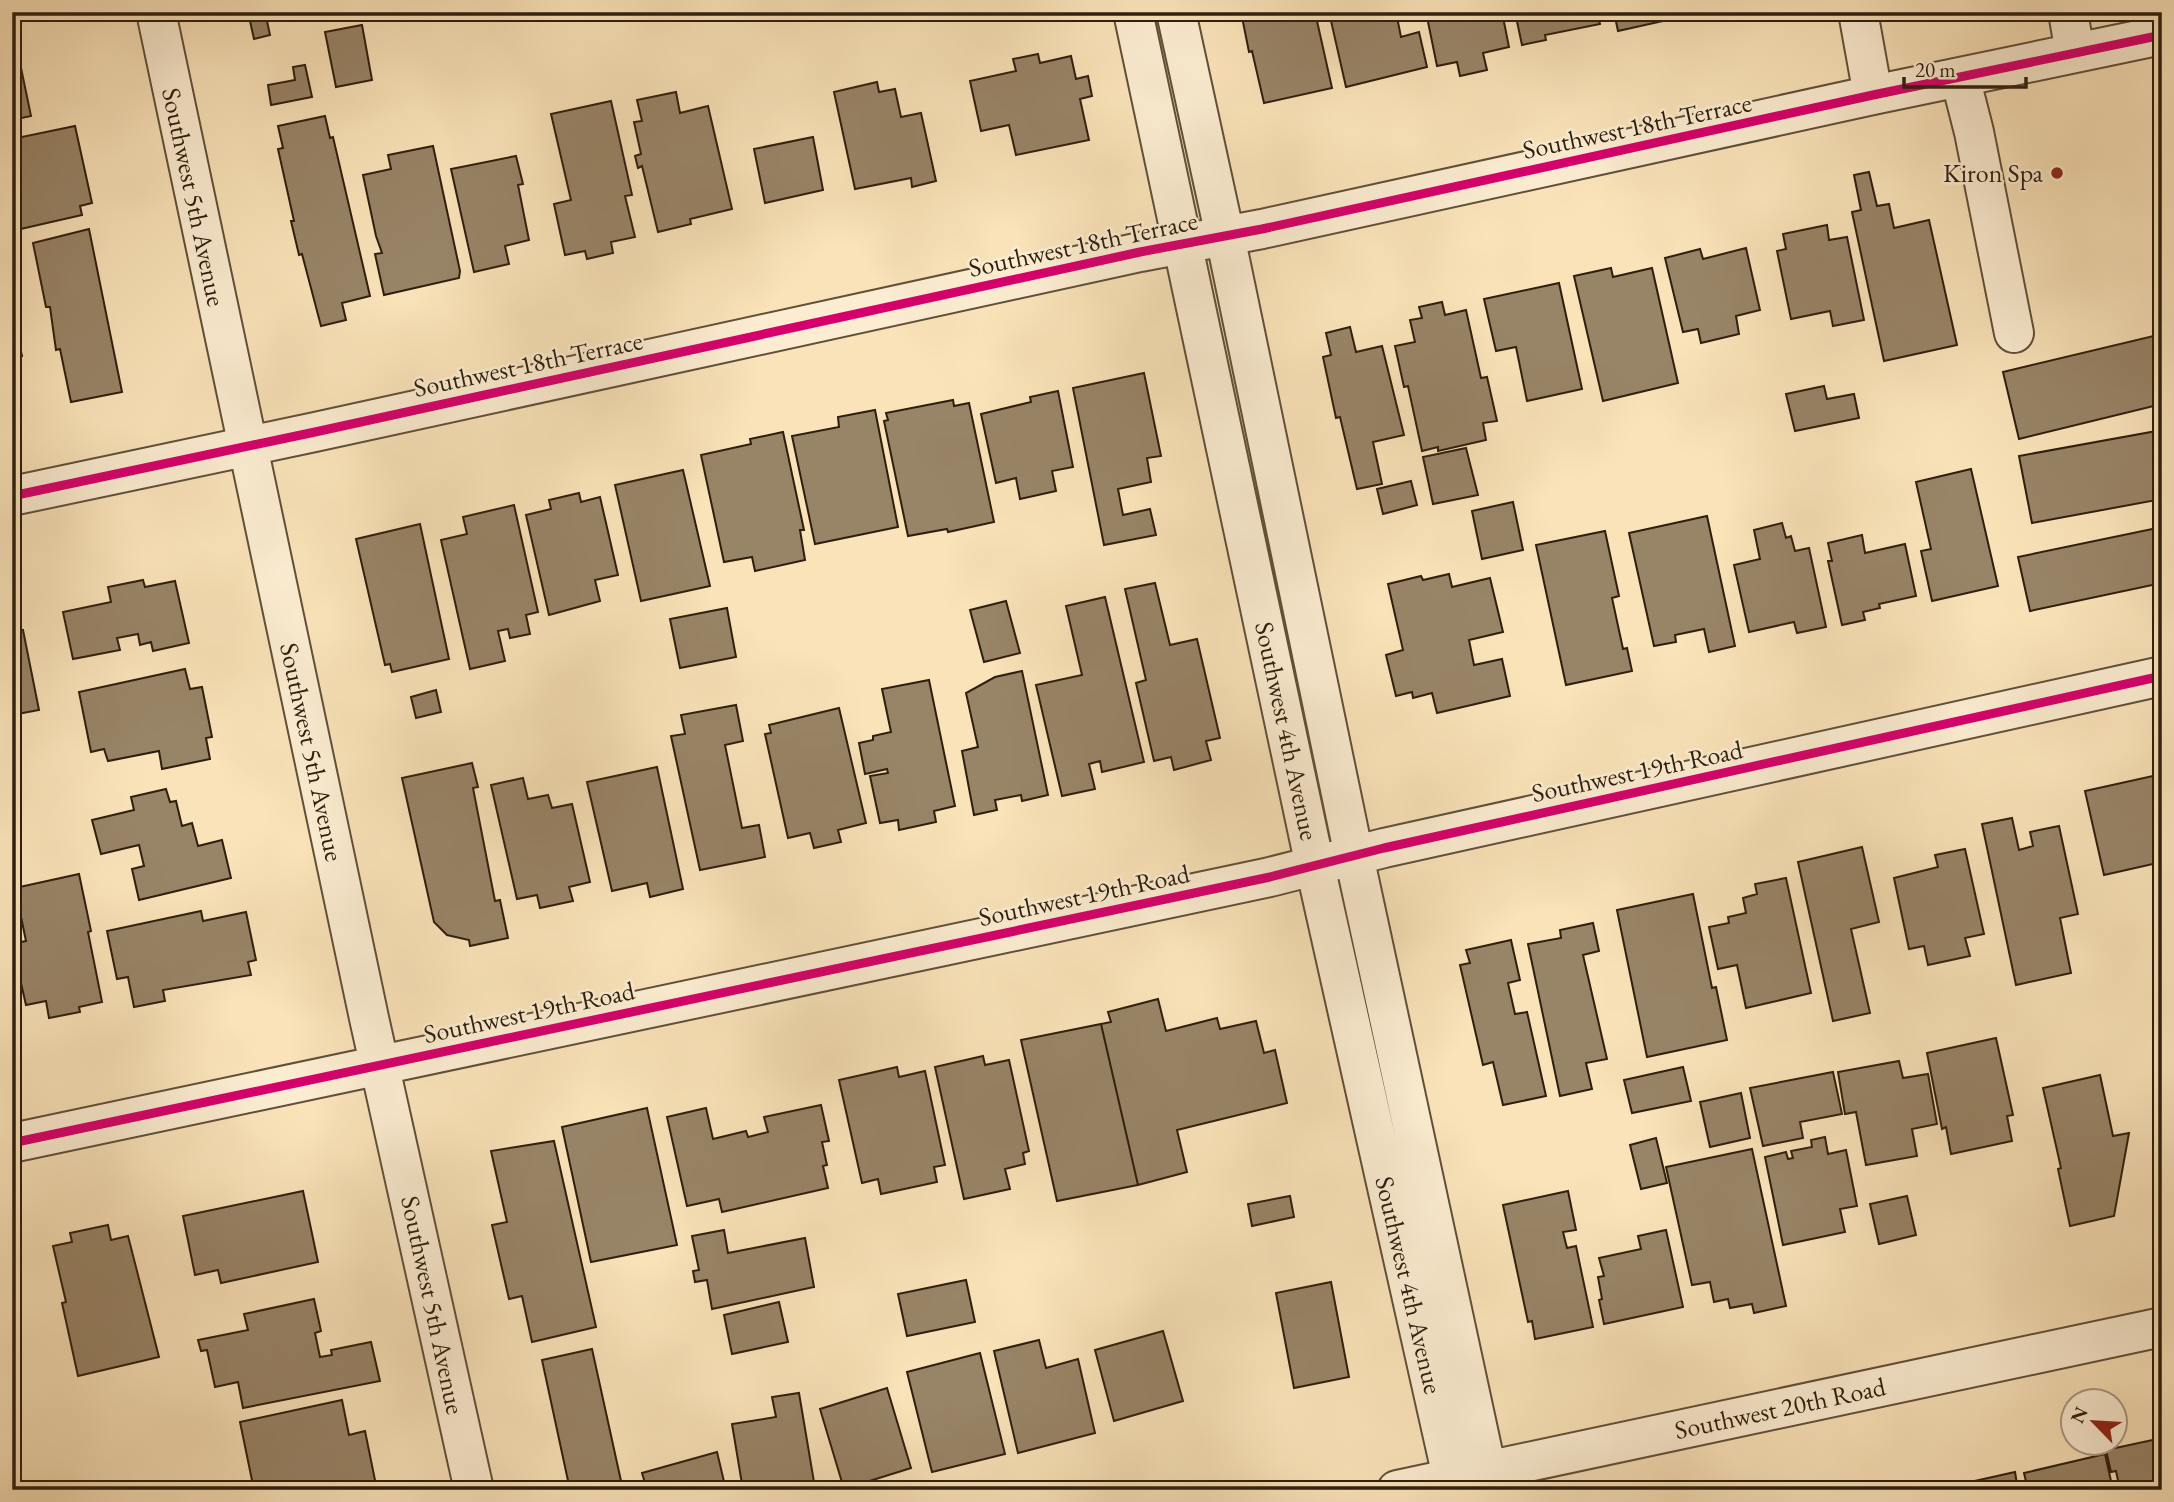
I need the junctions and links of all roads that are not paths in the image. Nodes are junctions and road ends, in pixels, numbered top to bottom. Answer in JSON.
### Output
{"nodes":[{"id":1,"x":156,"y":12,"type":"edge"},
{"id":2,"x":1133,"y":12,"type":"edge"},
{"id":3,"x":1176,"y":12,"type":"edge"},
{"id":4,"x":1858,"y":12,"type":"edge"},
{"id":5,"x":2068,"y":12,"type":"edge"},
{"id":6,"x":2162,"y":35,"type":"edge"},
{"id":7,"x":2075,"y":53,"type":"junction"},
{"id":8,"x":1960,"y":77,"type":"junction"},
{"id":9,"x":1873,"y":95,"type":"junction"},
{"id":10,"x":1225,"y":236,"type":"junction"},
{"id":11,"x":1184,"y":245,"type":"junction"},
{"id":12,"x":2014,"y":334,"type":"dead end"},
{"id":13,"x":247,"y":447,"type":"junction"},
{"id":14,"x":12,"y":496,"type":"edge"},
{"id":15,"x":2162,"y":676,"type":"edge"},
{"id":16,"x":1354,"y":856,"type":"junction"},
{"id":17,"x":1315,"y":866,"type":"junction"},
{"id":18,"x":380,"y":1065,"type":"junction"},
{"id":19,"x":12,"y":1143,"type":"edge"},
{"id":20,"x":2162,"y":1326,"type":"edge"},
{"id":21,"x":1471,"y":1482,"type":"edge"},
{"id":22,"x":474,"y":1490,"type":"edge"},
{"id":23,"x":1397,"y":1490,"type":"edge"}],
"edges":[{"from":1,"to":13,"type":"street","name":"Southwest 5th Avenue"},
{"from":2,"to":11,"type":"street","name":"Southwest 4th Avenue"},
{"from":3,"to":10,"type":"street","name":"Southwest 4th Avenue"},
{"from":4,"to":9,"type":"street"},
{"from":5,"to":7,"type":"street"},
{"from":6,"to":7,"type":"street","name":"Southwest 18th Terrace"},
{"from":7,"to":8,"type":"street","name":"Southwest 18th Terrace"},
{"from":8,"to":9,"type":"street","name":"Southwest 18th Terrace"},
{"from":8,"to":12,"type":"street"},
{"from":9,"to":10,"type":"street","name":"Southwest 18th Terrace"},
{"from":10,"to":11,"type":"street","name":"Southwest 18th Terrace"},
{"from":10,"to":16,"type":"street","name":"Southwest 4th Avenue"},
{"from":11,"to":13,"type":"street","name":"Southwest 18th Terrace"},
{"from":11,"to":17,"type":"street","name":"Southwest 4th Avenue"},
{"from":13,"to":14,"type":"street","name":"Southwest 18th Terrace"},
{"from":13,"to":18,"type":"street","name":"Southwest 5th Avenue"},
{"from":15,"to":16,"type":"street","name":"Southwest 19th Road"},
{"from":16,"to":17,"type":"street","name":"Southwest 19th Road"},
{"from":16,"to":21,"type":"street","name":"Southwest 4th Avenue"},
{"from":17,"to":18,"type":"street","name":"Southwest 19th Road"},
{"from":17,"to":21,"type":"street","name":"Southwest 4th Avenue"},
{"from":18,"to":19,"type":"street","name":"Southwest 19th Road"},
{"from":18,"to":22,"type":"street","name":"Southwest 5th Avenue"},
{"from":20,"to":21,"type":"street","name":"Southwest 20th Road"},
{"from":21,"to":23,"type":"street","name":"Southwest 20th Road"}]}
